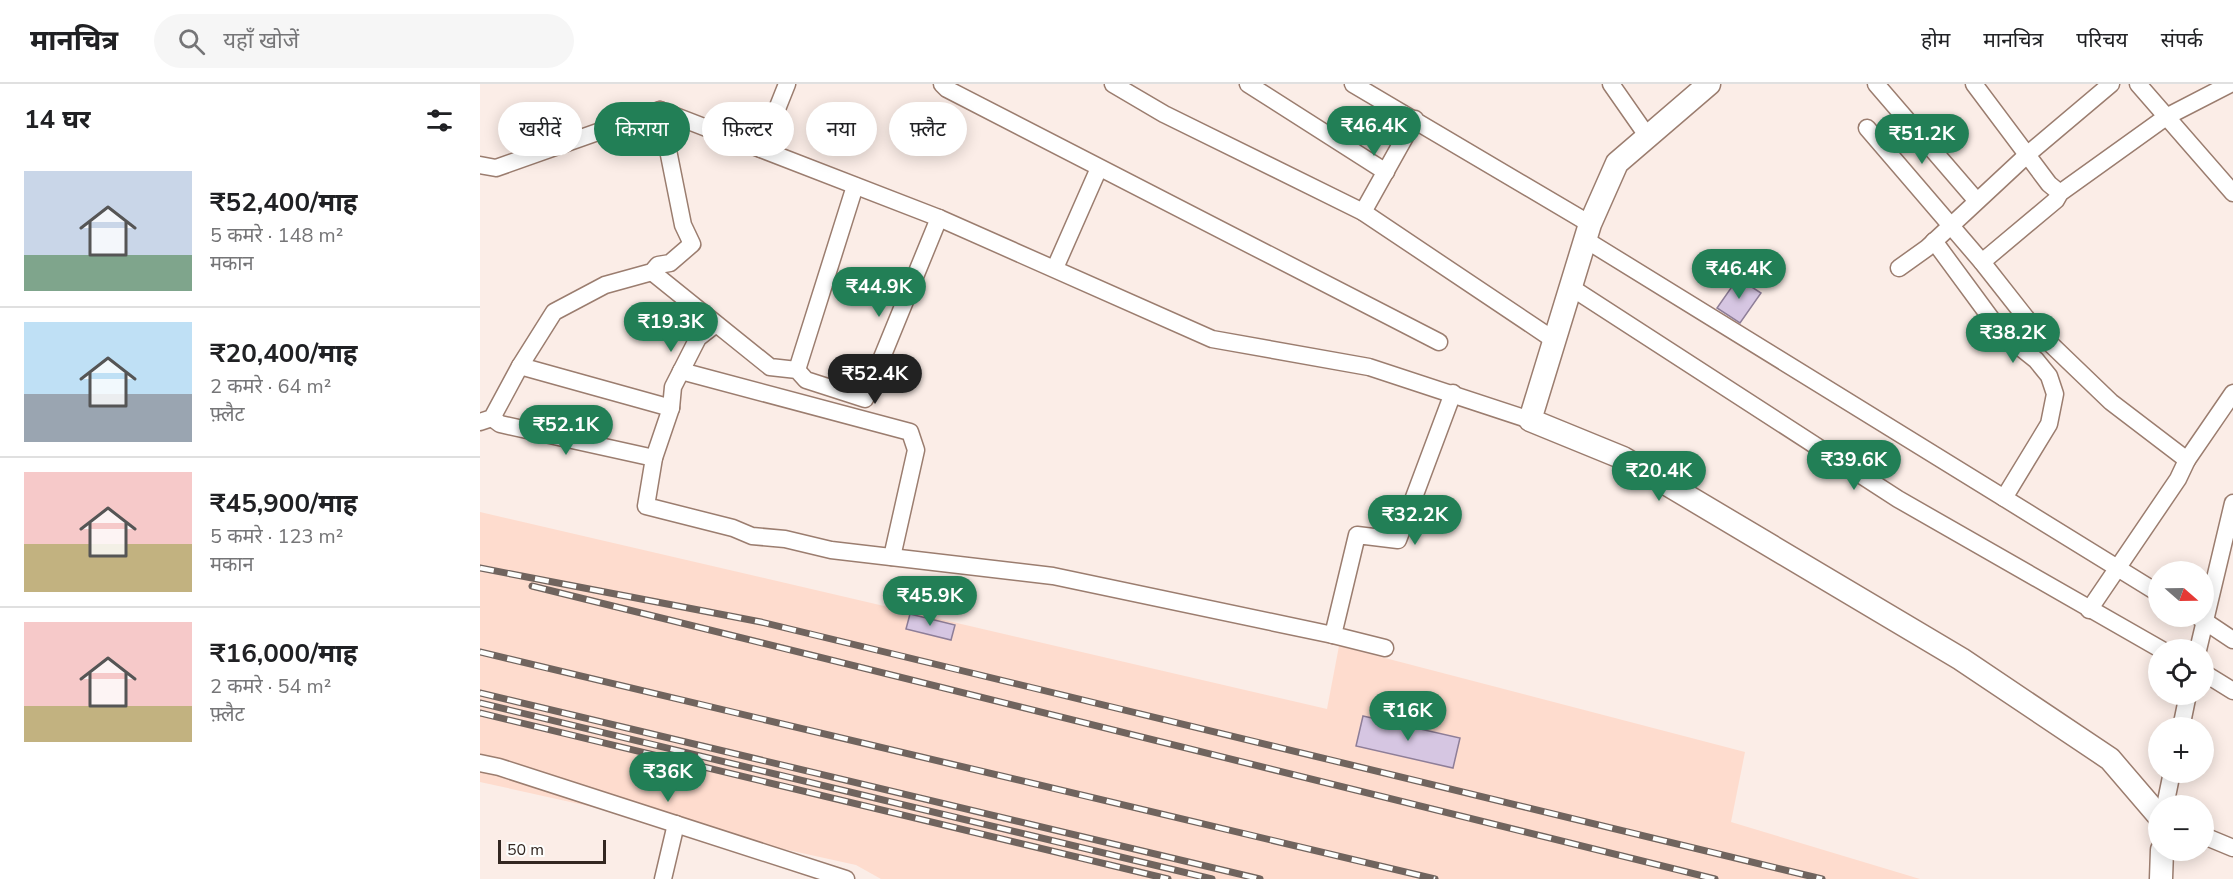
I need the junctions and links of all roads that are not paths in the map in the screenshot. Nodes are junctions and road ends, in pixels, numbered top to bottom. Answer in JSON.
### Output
{"nodes":[{"id":1,"x":787,"y":84,"type":"edge"},
{"id":2,"x":942,"y":84,"type":"edge"},
{"id":3,"x":1113,"y":84,"type":"edge"},
{"id":4,"x":1248,"y":84,"type":"edge"},
{"id":5,"x":1353,"y":84,"type":"edge"},
{"id":6,"x":1611,"y":84,"type":"edge"},
{"id":7,"x":1709,"y":84,"type":"edge"},
{"id":8,"x":1876,"y":84,"type":"edge"},
{"id":9,"x":1974,"y":84,"type":"edge"},
{"id":10,"x":2111,"y":84,"type":"edge"},
{"id":11,"x":2138,"y":84,"type":"edge"},
{"id":12,"x":2230,"y":84,"type":"edge"},
{"id":13,"x":780,"y":102,"type":"edge"},
{"id":14,"x":2166,"y":117,"type":"junction"},
{"id":15,"x":1415,"y":119,"type":"junction"},
{"id":16,"x":1867,"y":128,"type":"dead end"},
{"id":17,"x":594,"y":133,"type":"edge"},
{"id":18,"x":1648,"y":137,"type":"junction"},
{"id":19,"x":2028,"y":154,"type":"junction"},
{"id":20,"x":669,"y":156,"type":"edge"},
{"id":21,"x":780,"y":156,"type":"edge"},
{"id":22,"x":480,"y":165,"type":"edge"},
{"id":23,"x":1099,"y":168,"type":"junction"},
{"id":24,"x":1386,"y":172,"type":"junction"},
{"id":25,"x":855,"y":186,"type":"junction"},
{"id":26,"x":2060,"y":193,"type":"junction"},
{"id":27,"x":2233,"y":193,"type":"edge"},
{"id":28,"x":1976,"y":200,"type":"junction"},
{"id":29,"x":1363,"y":212,"type":"junction"},
{"id":30,"x":939,"y":218,"type":"junction"},
{"id":31,"x":1950,"y":225,"type":"junction"},
{"id":32,"x":1588,"y":232,"type":"junction"},
{"id":33,"x":1934,"y":241,"type":"junction"},
{"id":34,"x":1982,"y":262,"type":"junction"},
{"id":35,"x":1055,"y":268,"type":"junction"},
{"id":36,"x":1899,"y":268,"type":"dead end"},
{"id":37,"x":652,"y":272,"type":"junction"},
{"id":38,"x":1572,"y":288,"type":"junction"},
{"id":39,"x":716,"y":324,"type":"junction"},
{"id":40,"x":1554,"y":340,"type":"junction"},
{"id":41,"x":1439,"y":342,"type":"dead end"},
{"id":42,"x":520,"y":366,"type":"junction"},
{"id":43,"x":797,"y":370,"type":"junction"},
{"id":44,"x":681,"y":371,"type":"junction"},
{"id":45,"x":1453,"y":393,"type":"junction"},
{"id":46,"x":2233,"y":393,"type":"edge"},
{"id":47,"x":865,"y":399,"type":"junction"},
{"id":48,"x":671,"y":408,"type":"junction"},
{"id":49,"x":862,"y":419,"type":"junction"},
{"id":50,"x":486,"y":420,"type":"edge"},
{"id":51,"x":1530,"y":420,"type":"junction"},
{"id":52,"x":654,"y":458,"type":"junction"},
{"id":53,"x":2187,"y":460,"type":"junction"},
{"id":54,"x":2004,"y":498,"type":"junction"},
{"id":55,"x":2233,"y":506,"type":"edge"},
{"id":56,"x":892,"y":557,"type":"junction"},
{"id":57,"x":2118,"y":568,"type":"junction"},
{"id":58,"x":2214,"y":571,"type":"edge"},
{"id":59,"x":2148,"y":587,"type":"edge"},
{"id":60,"x":2089,"y":609,"type":"junction"},
{"id":61,"x":2213,"y":627,"type":"edge"},
{"id":62,"x":1333,"y":635,"type":"junction"},
{"id":63,"x":2233,"y":639,"type":"edge"},
{"id":64,"x":2148,"y":642,"type":"edge"},
{"id":65,"x":1385,"y":648,"type":"dead end"},
{"id":66,"x":2214,"y":679,"type":"edge"},
{"id":67,"x":2233,"y":691,"type":"edge"},
{"id":68,"x":480,"y":763,"type":"edge"},
{"id":69,"x":2148,"y":803,"type":"edge"},
{"id":70,"x":676,"y":824,"type":"junction"},
{"id":71,"x":2214,"y":840,"type":"edge"},
{"id":72,"x":2233,"y":848,"type":"edge"},
{"id":73,"x":2162,"y":861,"type":"edge"},
{"id":74,"x":663,"y":879,"type":"edge"},
{"id":75,"x":846,"y":879,"type":"edge"},
{"id":76,"x":2161,"y":879,"type":"edge"}],
"edges":[{"from":1,"to":13,"type":"street"},
{"from":2,"to":23,"type":"street"},
{"from":3,"to":29,"type":"street"},
{"from":4,"to":24,"type":"street"},
{"from":5,"to":15,"type":"street"},
{"from":6,"to":18,"type":"street"},
{"from":7,"to":18,"type":"street"},
{"from":8,"to":28,"type":"street"},
{"from":9,"to":19,"type":"street"},
{"from":10,"to":19,"type":"street"},
{"from":11,"to":14,"type":"street"},
{"from":12,"to":14,"type":"street"},
{"from":14,"to":26,"type":"street"},
{"from":14,"to":27,"type":"street"},
{"from":15,"to":24,"type":"street"},
{"from":15,"to":32,"type":"street"},
{"from":16,"to":31,"type":"street"},
{"from":17,"to":22,"type":"street"},
{"from":18,"to":32,"type":"street"},
{"from":19,"to":26,"type":"street"},
{"from":19,"to":28,"type":"street"},
{"from":20,"to":37,"type":"street"},
{"from":21,"to":25,"type":"street"},
{"from":23,"to":35,"type":"street"},
{"from":23,"to":41,"type":"street"},
{"from":24,"to":29,"type":"street"},
{"from":25,"to":30,"type":"street"},
{"from":25,"to":43,"type":"street"},
{"from":26,"to":34,"type":"street"},
{"from":28,"to":31,"type":"street"},
{"from":29,"to":40,"type":"street"},
{"from":30,"to":35,"type":"street"},
{"from":30,"to":47,"type":"street"},
{"from":31,"to":33,"type":"street"},
{"from":31,"to":34,"type":"street"},
{"from":32,"to":38,"type":"street"},
{"from":32,"to":54,"type":"street"},
{"from":33,"to":36,"type":"street"},
{"from":33,"to":54,"type":"street"},
{"from":34,"to":53,"type":"street"},
{"from":35,"to":45,"type":"street"},
{"from":37,"to":39,"type":"street"},
{"from":37,"to":42,"type":"street"},
{"from":38,"to":40,"type":"street"},
{"from":38,"to":60,"type":"street"},
{"from":39,"to":43,"type":"street"},
{"from":39,"to":44,"type":"street"},
{"from":40,"to":51,"type":"street"},
{"from":42,"to":48,"type":"street"},
{"from":42,"to":50,"type":"street"},
{"from":43,"to":47,"type":"street"},
{"from":44,"to":48,"type":"street"},
{"from":44,"to":49,"type":"street"},
{"from":45,"to":51,"type":"street"},
{"from":45,"to":62,"type":"street"},
{"from":46,"to":53,"type":"street"},
{"from":47,"to":49,"type":"street"},
{"from":48,"to":52,"type":"street"},
{"from":49,"to":56,"type":"street"},
{"from":50,"to":52,"type":"street"},
{"from":51,"to":69,"type":"street"},
{"from":52,"to":56,"type":"street"},
{"from":53,"to":57,"type":"street"},
{"from":54,"to":57,"type":"street"},
{"from":55,"to":58,"type":"street"},
{"from":56,"to":62,"type":"street"},
{"from":57,"to":59,"type":"street"},
{"from":57,"to":60,"type":"street"},
{"from":60,"to":64,"type":"street"},
{"from":61,"to":63,"type":"street"},
{"from":62,"to":65,"type":"street"},
{"from":66,"to":67,"type":"street"},
{"from":68,"to":70,"type":"street"},
{"from":70,"to":74,"type":"street"},
{"from":70,"to":75,"type":"street"},
{"from":71,"to":72,"type":"street"},
{"from":73,"to":76,"type":"street"}]}
